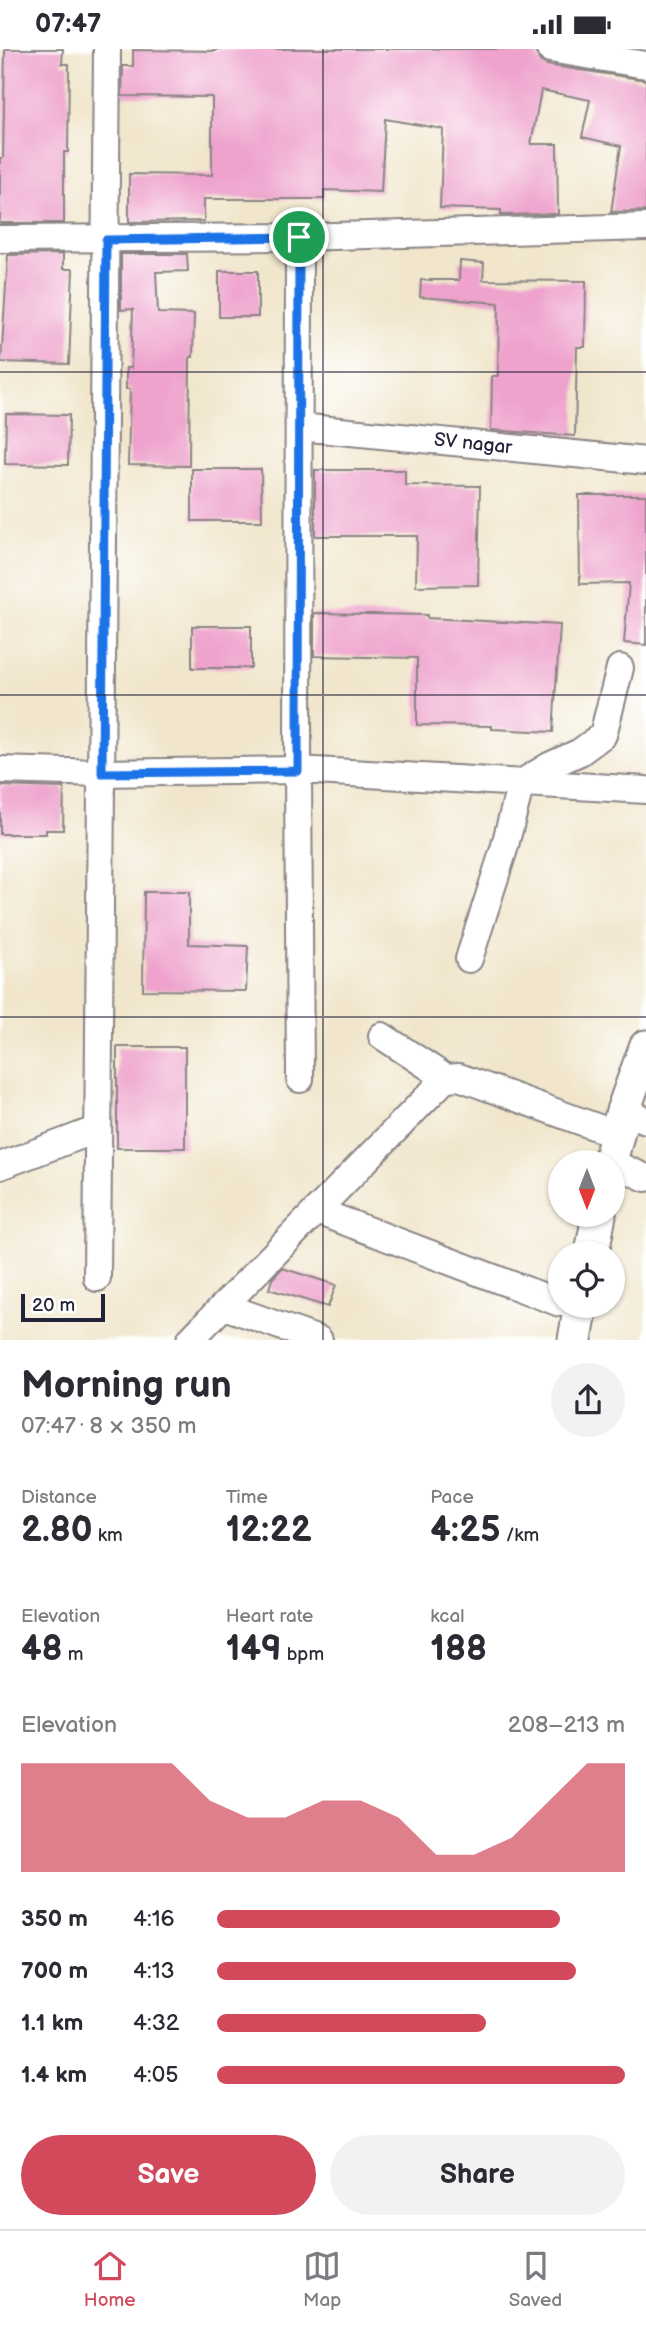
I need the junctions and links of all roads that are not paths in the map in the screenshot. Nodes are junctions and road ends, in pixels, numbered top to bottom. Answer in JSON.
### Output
{"nodes":[{"id":1,"x":107,"y":49,"type":"edge"},
{"id":2,"x":550,"y":49,"type":"edge"},
{"id":3,"x":646,"y":65,"type":"edge"},
{"id":4,"x":646,"y":227,"type":"edge"},
{"id":5,"x":299,"y":237,"type":"junction"},
{"id":6,"x":0,"y":240,"type":"edge"},
{"id":7,"x":106,"y":240,"type":"junction"},
{"id":8,"x":299,"y":427,"type":"junction"},
{"id":9,"x":646,"y":461,"type":"edge"},
{"id":10,"x":620,"y":668,"type":"dead end"},
{"id":11,"x":0,"y":771,"type":"edge"},
{"id":12,"x":298,"y":771,"type":"junction"},
{"id":13,"x":102,"y":773,"type":"junction"},
{"id":14,"x":521,"y":783,"type":"junction"},
{"id":15,"x":646,"y":790,"type":"edge"},
{"id":16,"x":469,"y":959,"type":"dead end"},
{"id":17,"x":382,"y":1036,"type":"dead end"},
{"id":18,"x":646,"y":1047,"type":"edge"},
{"id":19,"x":446,"y":1078,"type":"junction"},
{"id":20,"x":300,"y":1079,"type":"dead end"},
{"id":21,"x":98,"y":1129,"type":"junction"},
{"id":22,"x":622,"y":1138,"type":"edge"},
{"id":23,"x":0,"y":1167,"type":"edge"},
{"id":24,"x":646,"y":1178,"type":"edge"},
{"id":25,"x":317,"y":1211,"type":"junction"},
{"id":26,"x":97,"y":1278,"type":"dead end"},
{"id":27,"x":548,"y":1303,"type":"edge"},
{"id":28,"x":224,"y":1306,"type":"junction"},
{"id":29,"x":190,"y":1340,"type":"edge"},
{"id":30,"x":319,"y":1340,"type":"edge"}],
"edges":[{"from":1,"to":7,"type":"street"},
{"from":2,"to":3,"type":"street"},
{"from":4,"to":5,"type":"street"},
{"from":5,"to":7,"type":"street"},
{"from":5,"to":8,"type":"street"},
{"from":6,"to":7,"type":"street"},
{"from":7,"to":13,"type":"street"},
{"from":8,"to":9,"type":"street","name":"SV nagar"},
{"from":8,"to":12,"type":"street"},
{"from":10,"to":14,"type":"street"},
{"from":11,"to":13,"type":"street"},
{"from":12,"to":13,"type":"street"},
{"from":12,"to":14,"type":"street"},
{"from":12,"to":20,"type":"street"},
{"from":13,"to":21,"type":"street"},
{"from":14,"to":15,"type":"street"},
{"from":14,"to":16,"type":"street"},
{"from":17,"to":19,"type":"street"},
{"from":18,"to":22,"type":"street"},
{"from":19,"to":22,"type":"street"},
{"from":19,"to":25,"type":"street"},
{"from":21,"to":23,"type":"street"},
{"from":21,"to":26,"type":"street"},
{"from":22,"to":24,"type":"street"},
{"from":25,"to":27,"type":"street"},
{"from":25,"to":28,"type":"street"},
{"from":28,"to":29,"type":"street"},
{"from":28,"to":30,"type":"street"}]}
